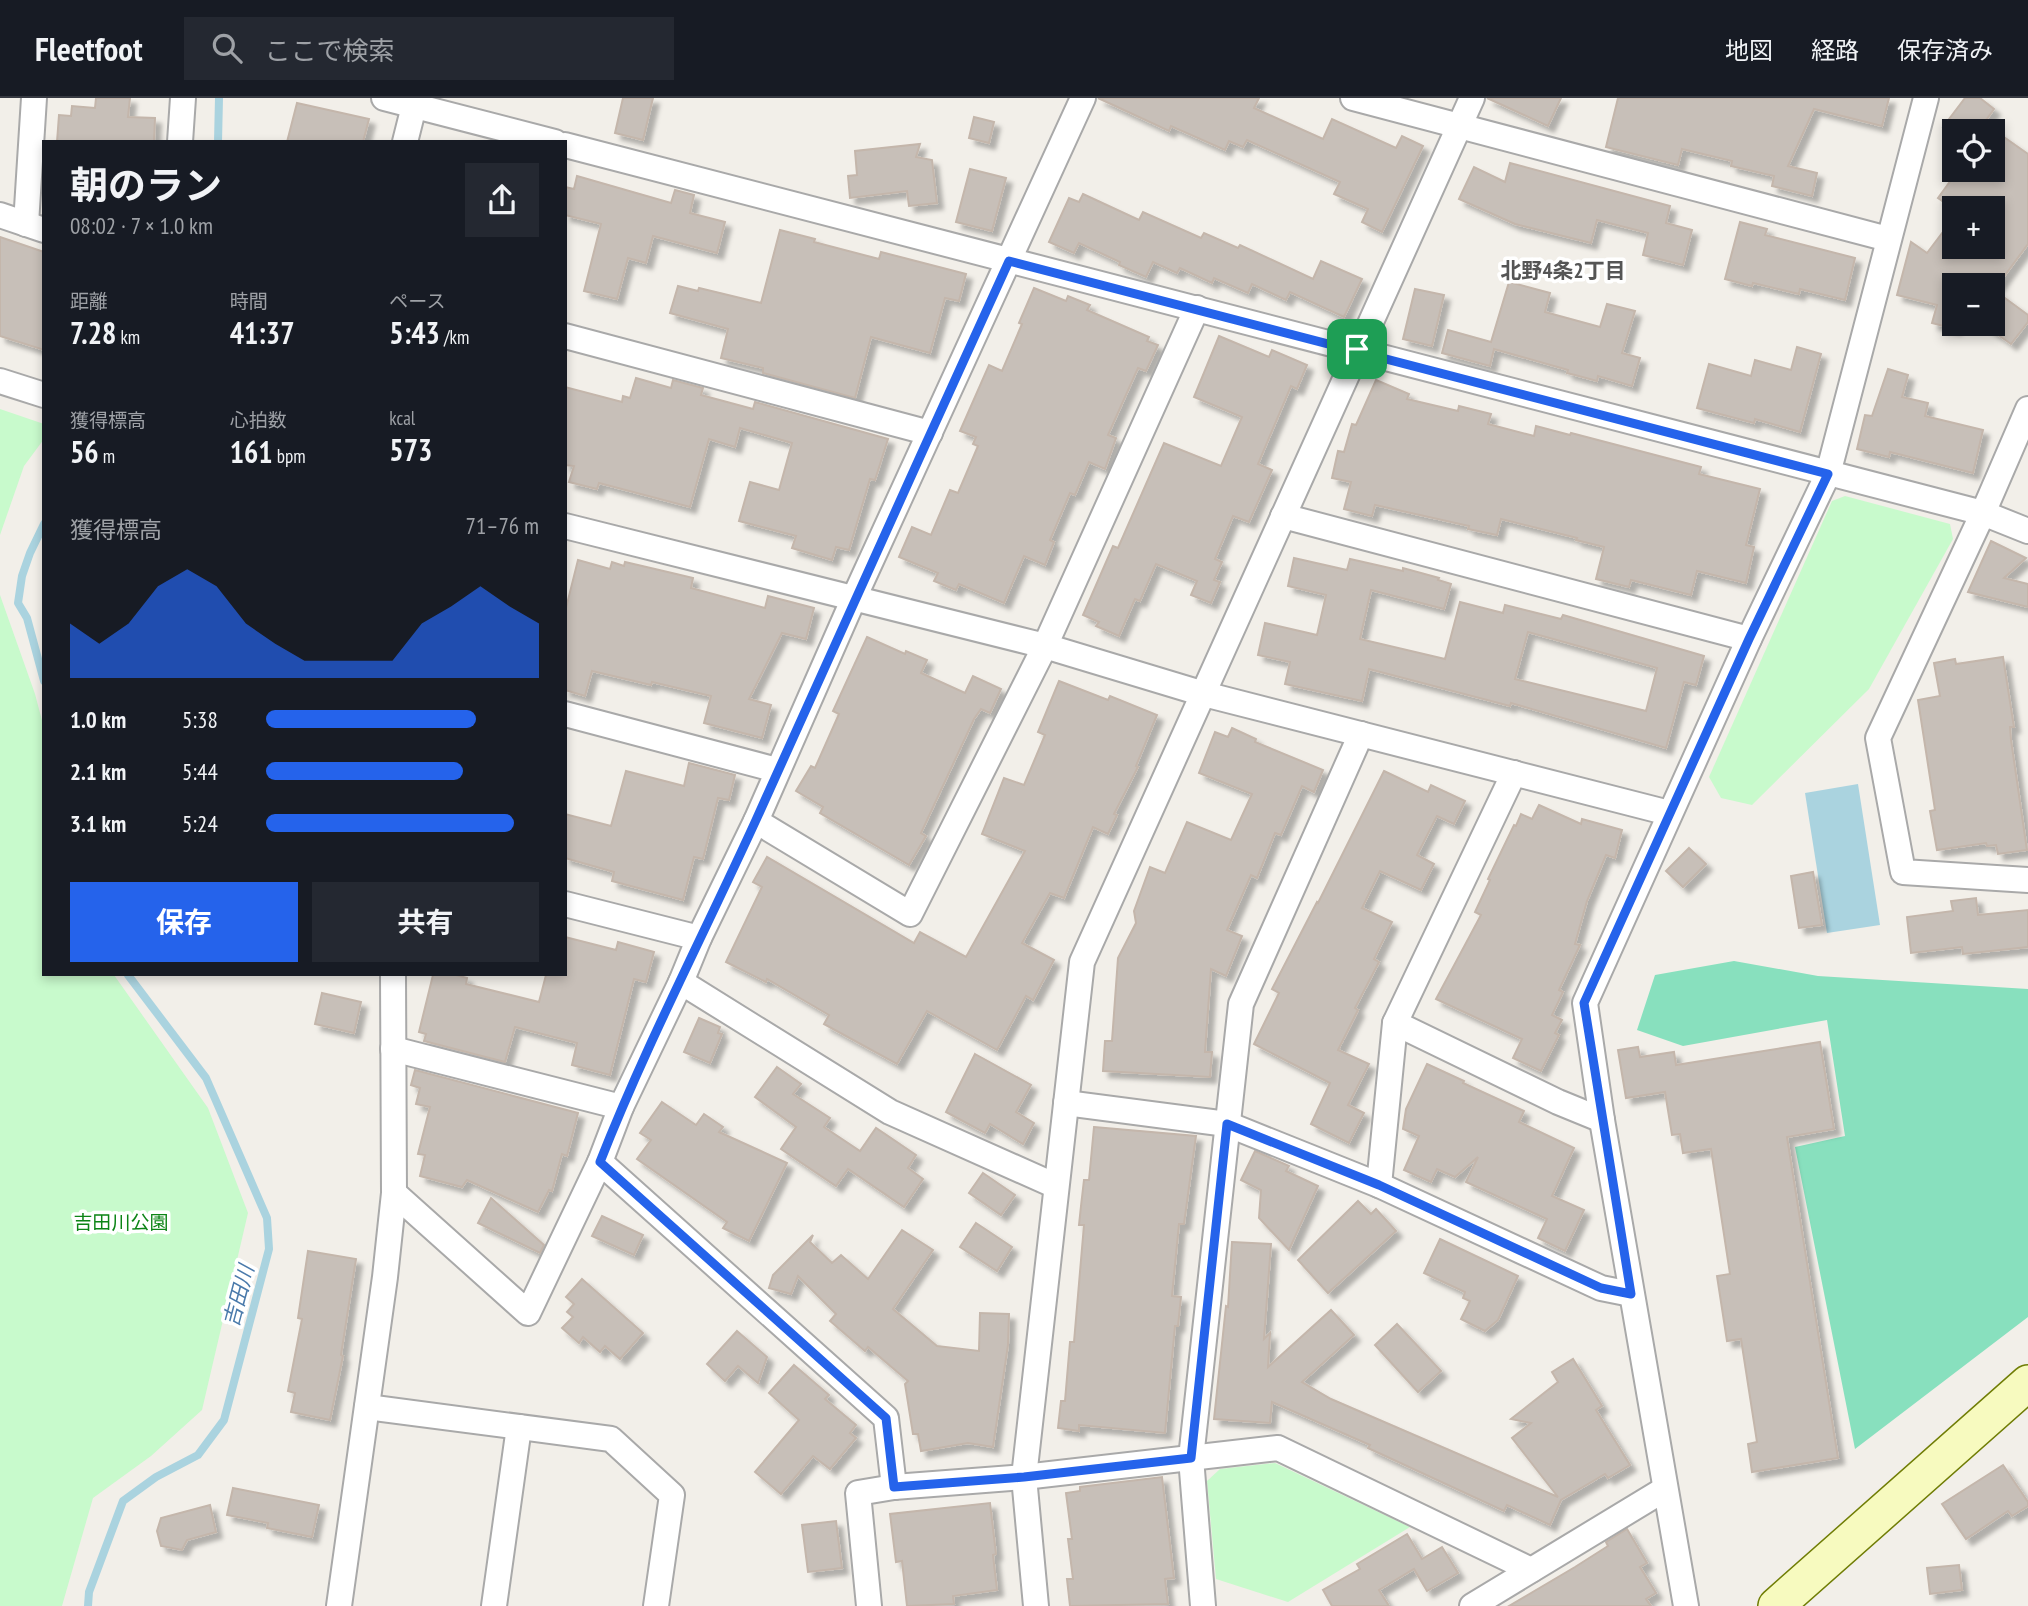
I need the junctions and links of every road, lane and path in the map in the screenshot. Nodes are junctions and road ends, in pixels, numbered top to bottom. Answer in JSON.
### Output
{"nodes":[{"id":1,"x":34,"y":98,"type":"edge"},
{"id":2,"x":184,"y":98,"type":"edge"},
{"id":3,"x":384,"y":98,"type":"edge"},
{"id":4,"x":1083,"y":98,"type":"edge"},
{"id":5,"x":1353,"y":98,"type":"edge"},
{"id":6,"x":1472,"y":98,"type":"edge"},
{"id":7,"x":1926,"y":98,"type":"edge"},
{"id":8,"x":415,"y":102,"type":"edge"},
{"id":9,"x":1459,"y":126,"type":"junction"},
{"id":10,"x":180,"y":140,"type":"edge"},
{"id":11,"x":406,"y":140,"type":"edge"},
{"id":12,"x":548,"y":140,"type":"edge"},
{"id":13,"x":567,"y":146,"type":"edge"},
{"id":14,"x":0,"y":215,"type":"edge"},
{"id":15,"x":35,"y":227,"type":"edge"},
{"id":16,"x":1888,"y":239,"type":"junction"},
{"id":17,"x":1009,"y":261,"type":"junction"},
{"id":18,"x":1197,"y":309,"type":"junction"},
{"id":19,"x":567,"y":337,"type":"edge"},
{"id":20,"x":1357,"y":349,"type":"junction"},
{"id":21,"x":0,"y":381,"type":"edge"},
{"id":22,"x":42,"y":394,"type":"edge"},
{"id":23,"x":2028,"y":409,"type":"edge"},
{"id":24,"x":930,"y":433,"type":"junction"},
{"id":25,"x":1828,"y":474,"type":"junction"},
{"id":26,"x":1983,"y":513,"type":"junction"},
{"id":27,"x":1283,"y":516,"type":"junction"},
{"id":28,"x":567,"y":526,"type":"edge"},
{"id":29,"x":2028,"y":531,"type":"edge"},
{"id":30,"x":854,"y":598,"type":"junction"},
{"id":31,"x":1749,"y":639,"type":"junction"},
{"id":32,"x":1045,"y":646,"type":"junction"},
{"id":33,"x":1204,"y":694,"type":"junction"},
{"id":34,"x":567,"y":715,"type":"edge"},
{"id":35,"x":1361,"y":734,"type":"junction"},
{"id":36,"x":777,"y":770,"type":"junction"},
{"id":37,"x":1514,"y":774,"type":"junction"},
{"id":38,"x":1669,"y":813,"type":"junction"},
{"id":39,"x":756,"y":821,"type":"junction"},
{"id":40,"x":2028,"y":880,"type":"edge"},
{"id":41,"x":567,"y":905,"type":"edge"},
{"id":42,"x":699,"y":938,"type":"junction"},
{"id":43,"x":393,"y":976,"type":"edge"},
{"id":44,"x":681,"y":982,"type":"junction"},
{"id":45,"x":1395,"y":1023,"type":"junction"},
{"id":46,"x":393,"y":1049,"type":"junction"},
{"id":47,"x":1066,"y":1103,"type":"junction"},
{"id":48,"x":621,"y":1107,"type":"junction"},
{"id":49,"x":1602,"y":1120,"type":"junction"},
{"id":50,"x":1227,"y":1124,"type":"junction"},
{"id":51,"x":600,"y":1162,"type":"junction"},
{"id":52,"x":1379,"y":1185,"type":"junction"},
{"id":53,"x":1056,"y":1186,"type":"junction"},
{"id":54,"x":394,"y":1194,"type":"junction"},
{"id":55,"x":1631,"y":1294,"type":"junction"},
{"id":56,"x":2028,"y":1383,"type":"edge"},
{"id":57,"x":367,"y":1407,"type":"junction"},
{"id":58,"x":519,"y":1427,"type":"junction"},
{"id":59,"x":1191,"y":1458,"type":"junction"},
{"id":60,"x":1024,"y":1477,"type":"junction"},
{"id":61,"x":894,"y":1487,"type":"junction"},
{"id":62,"x":1665,"y":1489,"type":"junction"},
{"id":63,"x":1531,"y":1570,"type":"junction"},
{"id":64,"x":339,"y":1606,"type":"edge"},
{"id":65,"x":494,"y":1606,"type":"edge"},
{"id":66,"x":656,"y":1606,"type":"edge"},
{"id":67,"x":869,"y":1606,"type":"edge"},
{"id":68,"x":1036,"y":1606,"type":"edge"},
{"id":69,"x":1203,"y":1606,"type":"edge"},
{"id":70,"x":1472,"y":1606,"type":"edge"},
{"id":71,"x":1686,"y":1606,"type":"edge"},
{"id":72,"x":1776,"y":1606,"type":"edge"}],
"edges":[{"from":1,"to":15,"type":"street"},
{"from":2,"to":10,"type":"street"},
{"from":3,"to":8,"type":"street"},
{"from":4,"to":17,"type":"street"},
{"from":5,"to":9,"type":"street"},
{"from":6,"to":9,"type":"street"},
{"from":7,"to":16,"type":"street"},
{"from":8,"to":11,"type":"street"},
{"from":8,"to":12,"type":"street"},
{"from":9,"to":16,"type":"street"},
{"from":9,"to":20,"type":"street"},
{"from":13,"to":17,"type":"street"},
{"from":14,"to":15,"type":"street"},
{"from":16,"to":25,"type":"street"},
{"from":17,"to":18,"type":"street"},
{"from":17,"to":24,"type":"street"},
{"from":18,"to":20,"type":"street"},
{"from":18,"to":32,"type":"street"},
{"from":19,"to":24,"type":"street"},
{"from":20,"to":25,"type":"street"},
{"from":20,"to":27,"type":"street"},
{"from":21,"to":22,"type":"street"},
{"from":23,"to":26,"type":"street"},
{"from":24,"to":30,"type":"street"},
{"from":25,"to":26,"type":"street"},
{"from":25,"to":31,"type":"street"},
{"from":26,"to":29,"type":"street"},
{"from":26,"to":40,"type":"street"},
{"from":27,"to":31,"type":"street"},
{"from":27,"to":33,"type":"street"},
{"from":28,"to":30,"type":"street"},
{"from":30,"to":32,"type":"street"},
{"from":30,"to":36,"type":"street"},
{"from":31,"to":38,"type":"street"},
{"from":32,"to":33,"type":"street"},
{"from":32,"to":39,"type":"street"},
{"from":33,"to":35,"type":"street"},
{"from":33,"to":47,"type":"street"},
{"from":34,"to":36,"type":"street"},
{"from":35,"to":37,"type":"street"},
{"from":35,"to":50,"type":"street"},
{"from":36,"to":39,"type":"street"},
{"from":37,"to":38,"type":"street"},
{"from":37,"to":45,"type":"street"},
{"from":38,"to":49,"type":"street"},
{"from":39,"to":42,"type":"street"},
{"from":41,"to":42,"type":"street"},
{"from":42,"to":44,"type":"street"},
{"from":43,"to":46,"type":"street"},
{"from":44,"to":48,"type":"street"},
{"from":44,"to":53,"type":"street"},
{"from":45,"to":49,"type":"street"},
{"from":45,"to":52,"type":"street"},
{"from":46,"to":48,"type":"street"},
{"from":46,"to":54,"type":"street"},
{"from":47,"to":50,"type":"street"},
{"from":47,"to":53,"type":"street"},
{"from":48,"to":51,"type":"street"},
{"from":49,"to":55,"type":"street"},
{"from":50,"to":52,"type":"street"},
{"from":50,"to":59,"type":"street"},
{"from":51,"to":54,"type":"street"},
{"from":51,"to":61,"type":"street"},
{"from":52,"to":55,"type":"street"},
{"from":53,"to":60,"type":"street"},
{"from":54,"to":57,"type":"street"},
{"from":55,"to":62,"type":"street"},
{"from":56,"to":72,"type":"street"},
{"from":57,"to":58,"type":"street"},
{"from":57,"to":64,"type":"street"},
{"from":58,"to":65,"type":"street"},
{"from":58,"to":66,"type":"street"},
{"from":59,"to":60,"type":"street"},
{"from":59,"to":63,"type":"street"},
{"from":59,"to":69,"type":"street"},
{"from":60,"to":61,"type":"street"},
{"from":60,"to":68,"type":"street"},
{"from":61,"to":67,"type":"street"},
{"from":62,"to":63,"type":"street"},
{"from":62,"to":71,"type":"street"},
{"from":63,"to":70,"type":"street"}]}
